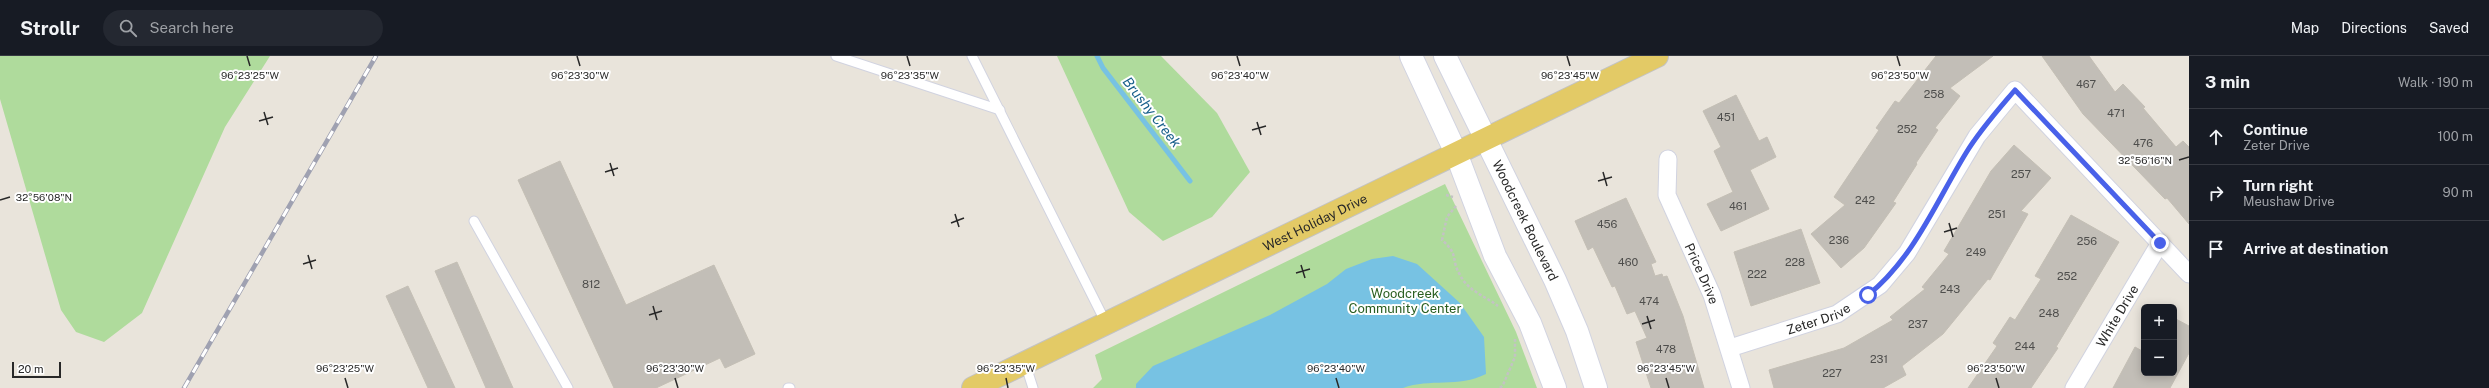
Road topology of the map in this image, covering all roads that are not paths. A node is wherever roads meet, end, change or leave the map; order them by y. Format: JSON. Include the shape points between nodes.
{"nodes":[{"id":1,"x":836,"y":56,"type":"edge"},
{"id":2,"x":972,"y":56,"type":"edge"},
{"id":3,"x":1411,"y":56,"type":"edge"},
{"id":4,"x":1445,"y":56,"type":"edge"},
{"id":5,"x":1656,"y":56,"type":"edge"},
{"id":6,"x":1000,"y":110,"type":"junction"},
{"id":7,"x":1487,"y":138,"type":"junction"},
{"id":8,"x":1456,"y":153,"type":"junction"},
{"id":9,"x":1668,"y":159,"type":"dead end"},
{"id":10,"x":474,"y":221,"type":"dead end"},
{"id":11,"x":2160,"y":243,"type":"junction"},
{"id":12,"x":2189,"y":274,"type":"edge"},
{"id":13,"x":1106,"y":324,"type":"junction"},
{"id":14,"x":1730,"y":348,"type":"junction"},
{"id":15,"x":1025,"y":363,"type":"junction"},
{"id":16,"x":568,"y":388,"type":"edge"},
{"id":17,"x":973,"y":388,"type":"edge"},
{"id":18,"x":1033,"y":388,"type":"edge"},
{"id":19,"x":1555,"y":388,"type":"edge"},
{"id":20,"x":1596,"y":388,"type":"edge"},
{"id":21,"x":1741,"y":388,"type":"edge"},
{"id":22,"x":2074,"y":388,"type":"edge"}],
"edges":[{"from":1,"to":6,"type":"lane"},
{"from":2,"to":6,"type":"lane"},
{"from":3,"to":8,"type":"street"},
{"from":4,"to":7,"type":"street","name":"Woodcreek Boulevard"},
{"from":5,"to":7,"type":"main road","name":"West Holiday Drive"},
{"from":6,"to":13,"type":"lane"},
{"from":7,"to":8,"type":"main road","name":"West Holiday Drive"},
{"from":7,"to":20,"type":"street","name":"Woodcreek Boulevard","via":[[1534,241],[1555,280],[1577,331]]},
{"from":8,"to":13,"type":"main road","name":"West Holiday Drive"},
{"from":8,"to":19,"type":"street","via":[[1495,256],[1530,323]]},
{"from":9,"to":14,"type":"street","name":"Price Drive","via":[[1667,196],[1703,273]]},
{"from":10,"to":16,"type":"lane"},
{"from":11,"to":12,"type":"street"},
{"from":11,"to":14,"type":"street","name":"Zeter Drive","via":[[2015,90],[1974,141],[1916,239],[1898,266],[1880,285],[1837,314]]},
{"from":11,"to":22,"type":"street","name":"White Drive"},
{"from":13,"to":15,"type":"main road","name":"West Holiday Drive"},
{"from":14,"to":21,"type":"street","name":"Price Drive"},
{"from":15,"to":17,"type":"main road","name":"West Holiday Drive"},
{"from":15,"to":18,"type":"lane"}]}
